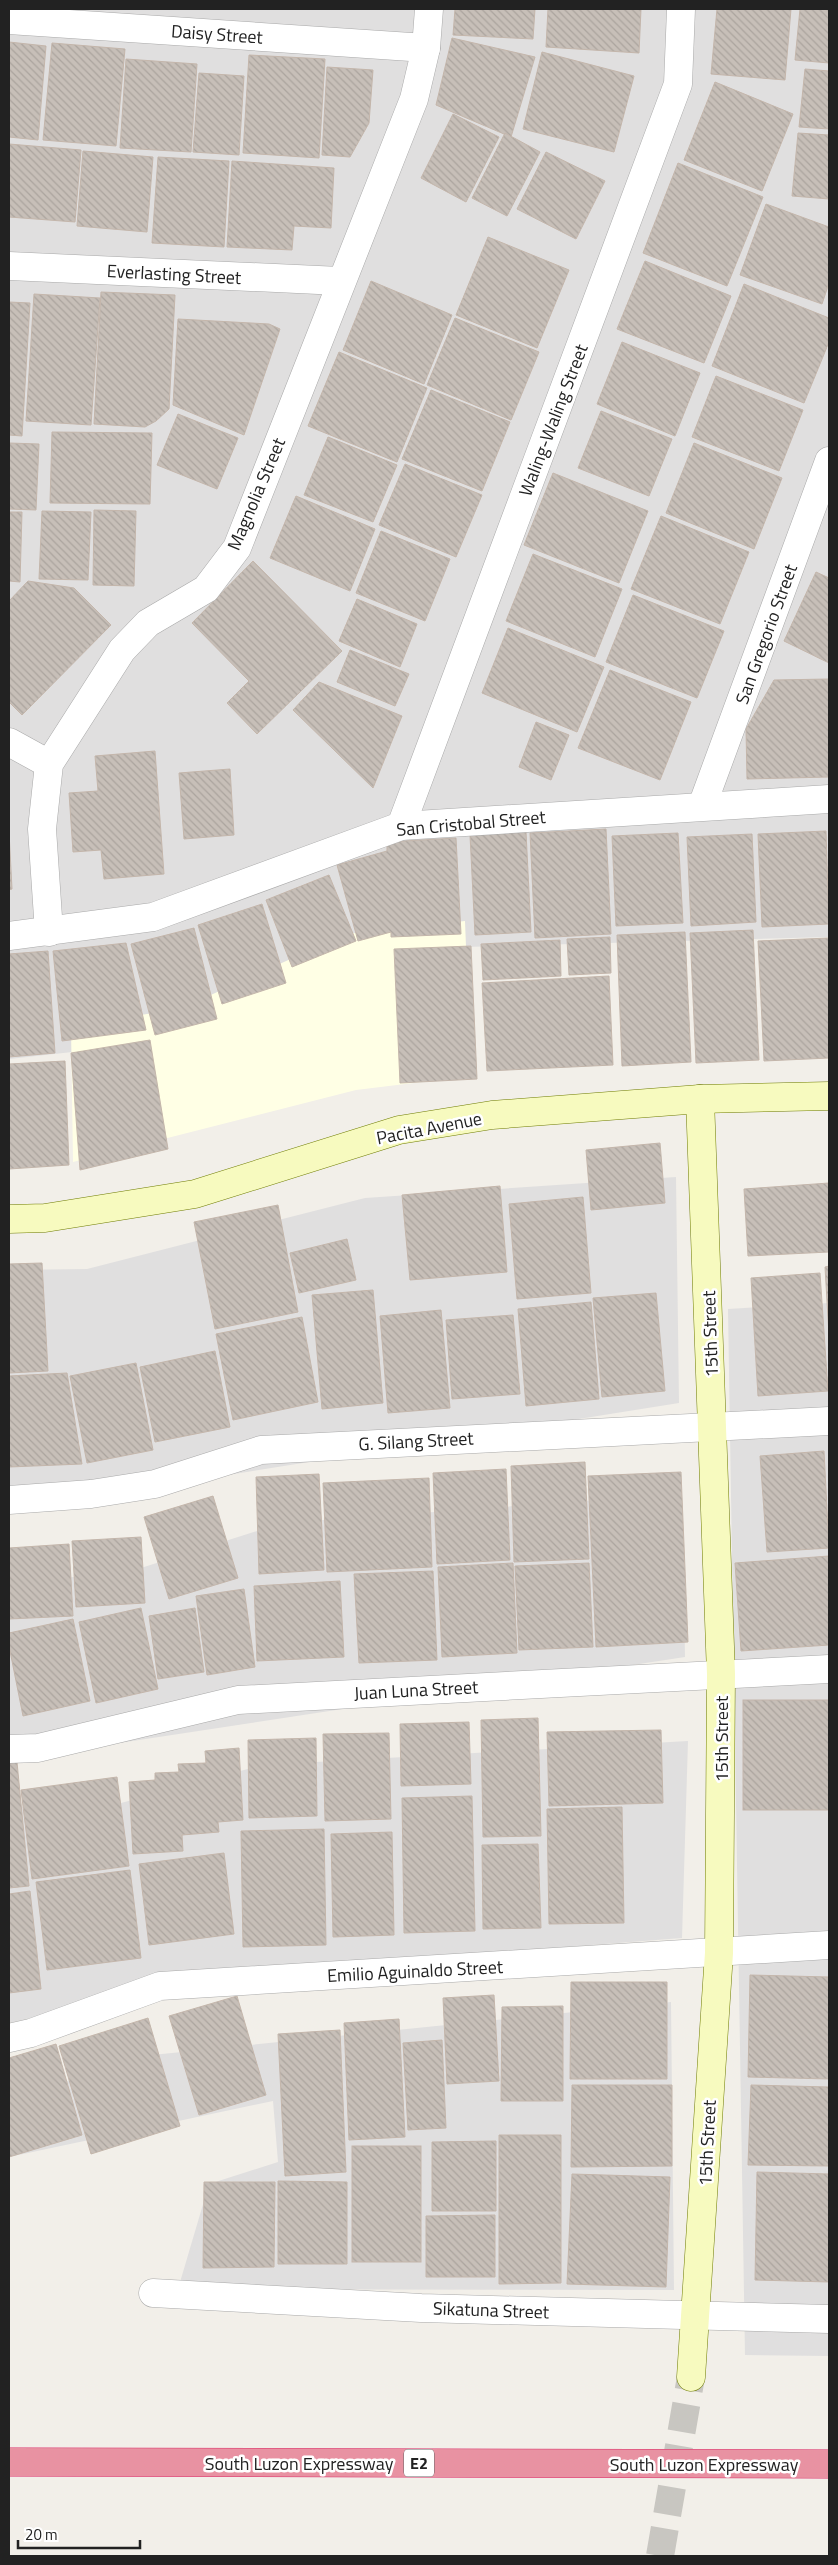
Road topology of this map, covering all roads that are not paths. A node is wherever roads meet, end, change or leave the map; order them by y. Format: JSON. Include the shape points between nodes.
{"nodes":[{"id":1,"x":429,"y":9,"type":"edge"},
{"id":2,"x":681,"y":9,"type":"edge"},
{"id":3,"x":9,"y":20,"type":"edge"},
{"id":4,"x":426,"y":48,"type":"junction"},
{"id":5,"x":9,"y":266,"type":"edge"},
{"id":6,"x":340,"y":281,"type":"junction"},
{"id":7,"x":829,"y":462,"type":"edge"},
{"id":8,"x":9,"y":742,"type":"edge"},
{"id":9,"x":49,"y":764,"type":"junction"},
{"id":10,"x":829,"y":798,"type":"edge"},
{"id":11,"x":702,"y":806,"type":"junction"},
{"id":12,"x":401,"y":826,"type":"junction"},
{"id":13,"x":49,"y":932,"type":"junction"},
{"id":14,"x":9,"y":936,"type":"edge"},
{"id":15,"x":829,"y":1096,"type":"edge"},
{"id":16,"x":700,"y":1099,"type":"junction"},
{"id":17,"x":9,"y":1219,"type":"edge"},
{"id":18,"x":829,"y":1420,"type":"edge"},
{"id":19,"x":714,"y":1426,"type":"junction"},
{"id":20,"x":9,"y":1500,"type":"edge"},
{"id":21,"x":829,"y":1669,"type":"edge"},
{"id":22,"x":721,"y":1674,"type":"junction"},
{"id":23,"x":9,"y":1750,"type":"edge"},
{"id":24,"x":829,"y":1945,"type":"edge"},
{"id":25,"x":719,"y":1953,"type":"junction"},
{"id":26,"x":9,"y":2038,"type":"edge"},
{"id":27,"x":153,"y":2293,"type":"dead end"},
{"id":28,"x":697,"y":2316,"type":"junction"},
{"id":29,"x":829,"y":2319,"type":"edge"},
{"id":30,"x":691,"y":2378,"type":"tunnel mouth"},
{"id":31,"x":9,"y":2462,"type":"edge"},
{"id":32,"x":829,"y":2464,"type":"edge"}],
"edges":[{"from":1,"to":4,"type":"street","name":"Magnolia Street"},
{"from":2,"to":12,"type":"street","name":"Waling-Waling Street","via":[[678,84]]},
{"from":3,"to":4,"type":"street","name":"Daisy Street"},
{"from":4,"to":6,"type":"street","name":"Magnolia Street","via":[[414,99]]},
{"from":5,"to":6,"type":"street","name":"Everlasting Street"},
{"from":6,"to":9,"type":"street","name":"Magnolia Street","via":[[236,548],[206,589],[148,623],[122,650]]},
{"from":7,"to":11,"type":"street","name":"San Gregorio Street"},
{"from":8,"to":9,"type":"street"},
{"from":9,"to":13,"type":"street","name":"Magnolia Street","via":[[42,829]]},
{"from":10,"to":11,"type":"street","name":"San Cristobal Street"},
{"from":11,"to":12,"type":"street","name":"San Cristobal Street"},
{"from":12,"to":13,"type":"street","name":"San Cristobal Street","via":[[153,918]]},
{"from":13,"to":14,"type":"street","name":"San Cristobal Street"},
{"from":15,"to":16,"type":"street","name":"Pacita Avenue"},
{"from":16,"to":17,"type":"street","name":"Pacita Avenue","via":[[492,1115],[399,1130],[195,1194],[45,1218]]},
{"from":16,"to":19,"type":"street","name":"15th Street"},
{"from":18,"to":19,"type":"street","name":"G. Silang Street"},
{"from":19,"to":20,"type":"street","name":"G. Silang Street","via":[[261,1450],[156,1484],[91,1494]]},
{"from":19,"to":22,"type":"street","name":"15th Street"},
{"from":21,"to":22,"type":"street","name":"Juan Luna Street"},
{"from":22,"to":23,"type":"street","name":"Juan Luna Street","via":[[238,1700],[38,1748]]},
{"from":22,"to":25,"type":"street","name":"15th Street"},
{"from":24,"to":25,"type":"street","name":"Emilio Aguinaldo Street"},
{"from":25,"to":26,"type":"street","name":"Emilio Aguinaldo Street","via":[[160,1986]]},
{"from":25,"to":28,"type":"street","name":"15th Street"},
{"from":27,"to":28,"type":"street","name":"Sikatuna Street","via":[[421,2308]]},
{"from":28,"to":29,"type":"street","name":"Sikatuna Street"},
{"from":28,"to":30,"type":"street","name":"15th Street"},
{"from":31,"to":32,"type":"highway","name":"South Luzon Expressway","number":"E2"}]}
